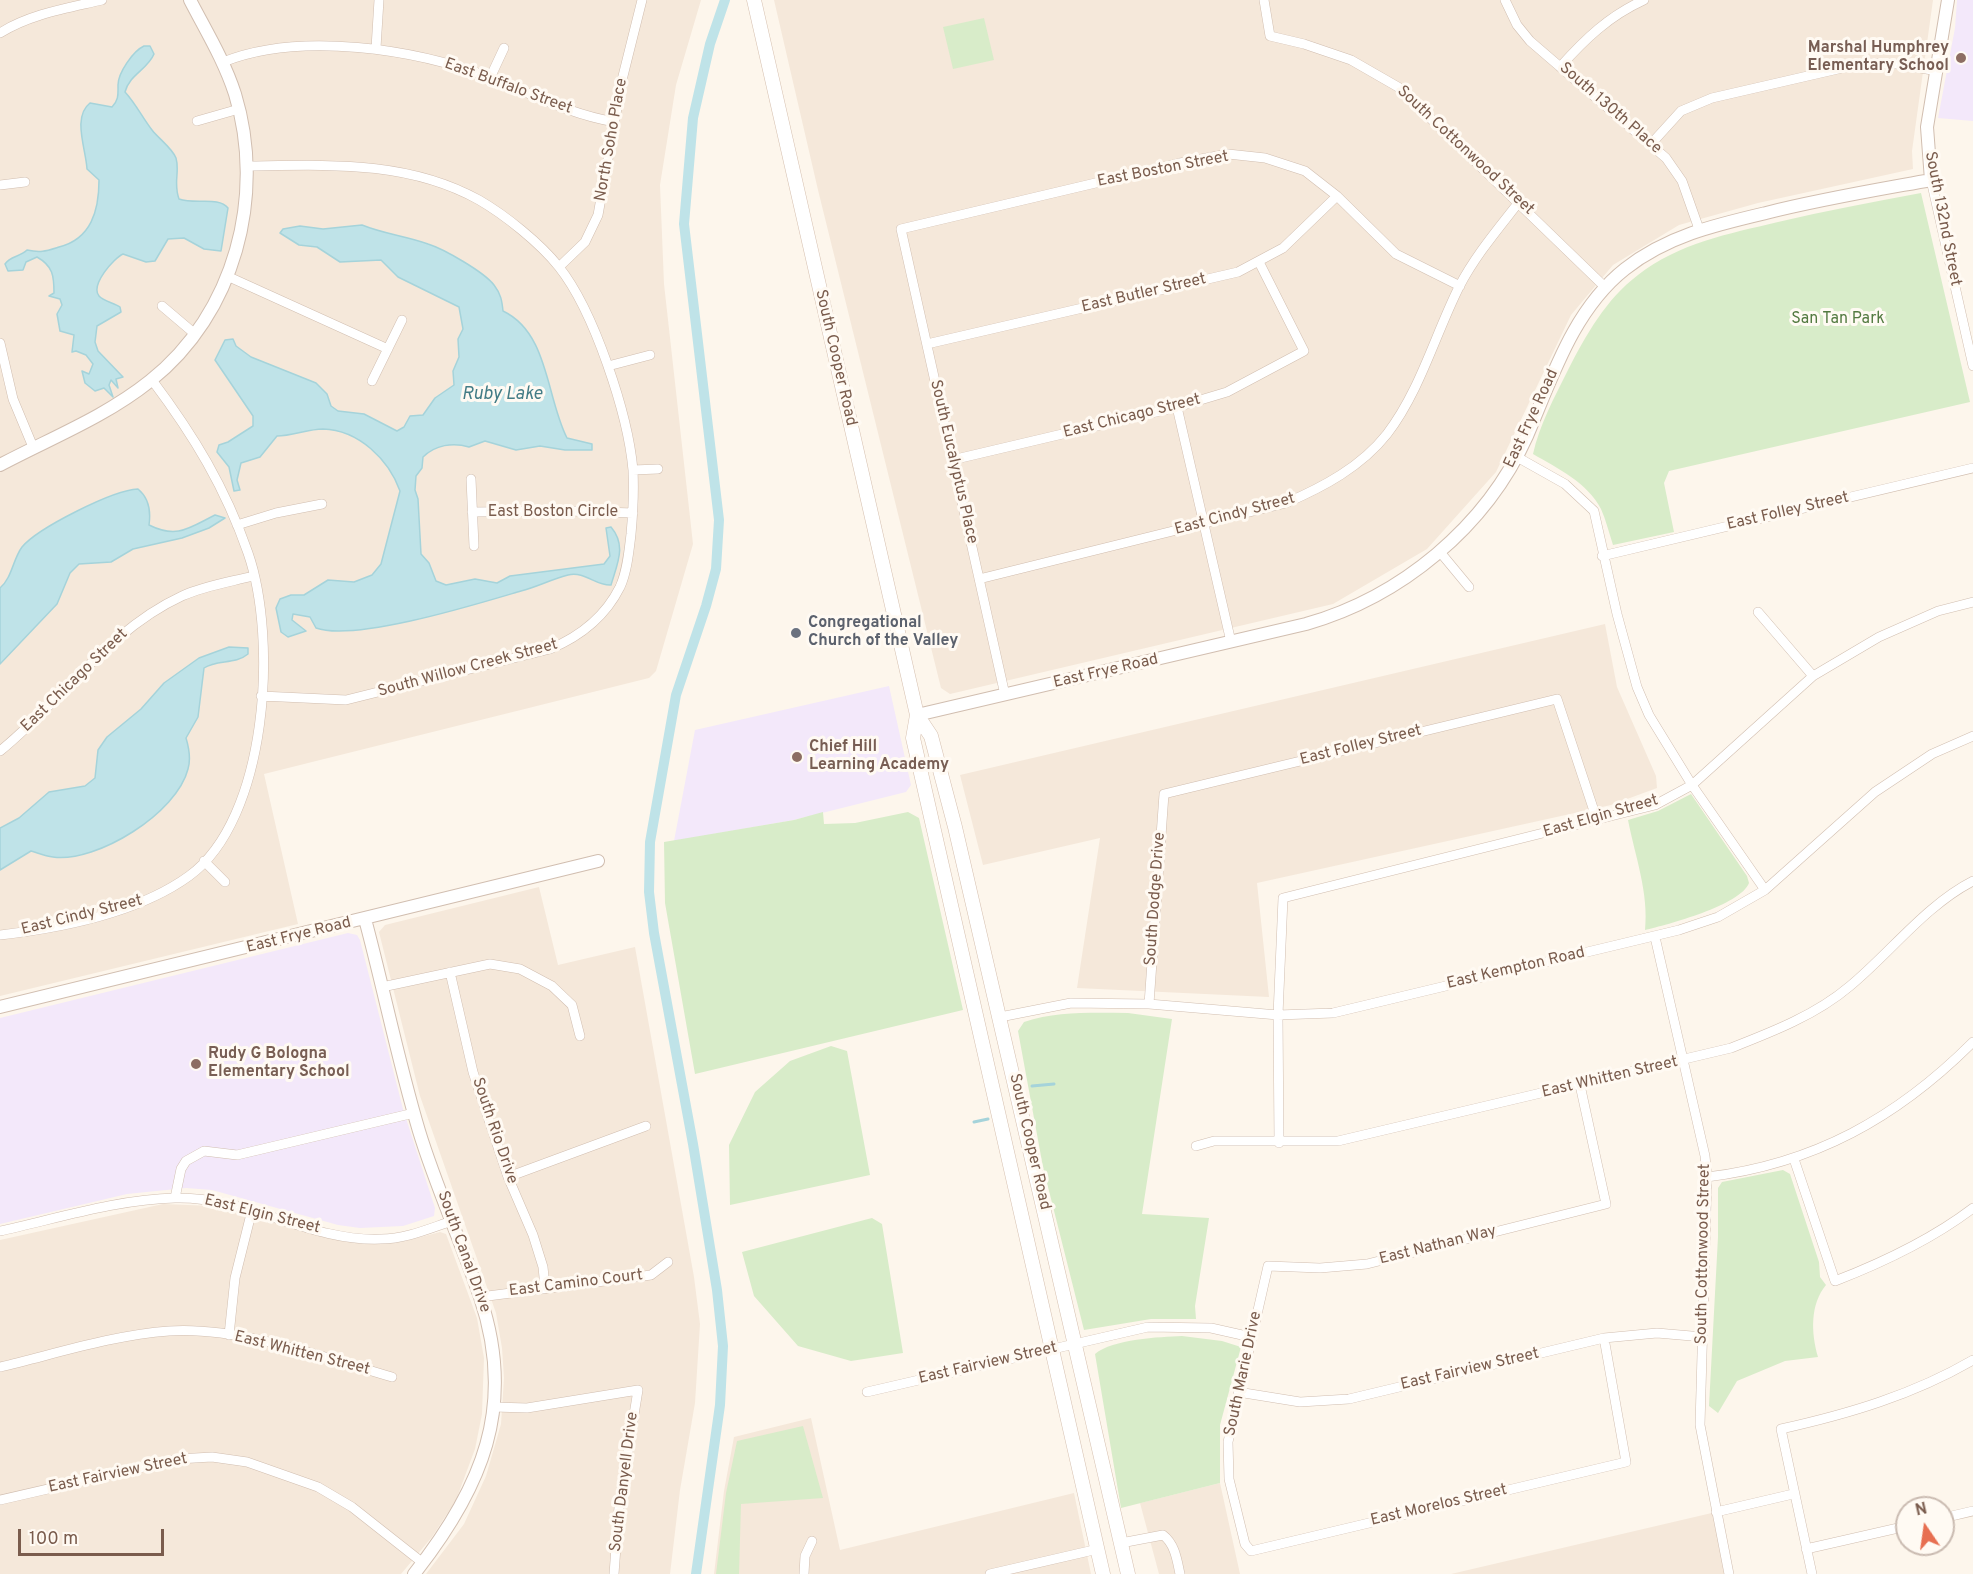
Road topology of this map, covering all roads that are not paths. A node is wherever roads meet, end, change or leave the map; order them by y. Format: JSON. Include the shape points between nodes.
{"nodes":[{"id":1,"x":102,"y":0,"type":"edge"},
{"id":2,"x":190,"y":0,"type":"edge"},
{"id":3,"x":380,"y":0,"type":"edge"},
{"id":4,"x":642,"y":0,"type":"edge"},
{"id":5,"x":754,"y":0,"type":"edge"},
{"id":6,"x":1264,"y":0,"type":"edge"},
{"id":7,"x":1505,"y":0,"type":"edge"},
{"id":8,"x":1644,"y":0,"type":"edge"},
{"id":9,"x":1948,"y":0,"type":"edge"},
{"id":10,"x":0,"y":33,"type":"edge"},
{"id":11,"x":376,"y":48,"type":"junction"},
{"id":12,"x":504,"y":48,"type":"dead end"},
{"id":13,"x":223,"y":62,"type":"junction"},
{"id":14,"x":1560,"y":67,"type":"junction"},
{"id":15,"x":1938,"y":71,"type":"junction"},
{"id":16,"x":490,"y":78,"type":"junction"},
{"id":17,"x":239,"y":109,"type":"junction"},
{"id":18,"x":197,"y":121,"type":"dead end"},
{"id":19,"x":615,"y":122,"type":"junction"},
{"id":20,"x":1651,"y":144,"type":"junction"},
{"id":21,"x":248,"y":166,"type":"junction"},
{"id":22,"x":1931,"y":180,"type":"junction"},
{"id":23,"x":26,"y":182,"type":"dead end"},
{"id":24,"x":0,"y":185,"type":"edge"},
{"id":25,"x":1337,"y":196,"type":"junction"},
{"id":26,"x":1519,"y":202,"type":"junction"},
{"id":27,"x":901,"y":229,"type":"joint"},
{"id":28,"x":1698,"y":229,"type":"junction"},
{"id":29,"x":1259,"y":262,"type":"junction"},
{"id":30,"x":559,"y":267,"type":"junction"},
{"id":31,"x":227,"y":276,"type":"junction"},
{"id":32,"x":1460,"y":286,"type":"junction"},
{"id":33,"x":1606,"y":288,"type":"junction"},
{"id":34,"x":162,"y":306,"type":"dead end"},
{"id":35,"x":402,"y":320,"type":"dead end"},
{"id":36,"x":195,"y":334,"type":"junction"},
{"id":37,"x":0,"y":343,"type":"edge"},
{"id":38,"x":927,"y":344,"type":"junction"},
{"id":39,"x":388,"y":349,"type":"junction"},
{"id":40,"x":650,"y":355,"type":"dead end"},
{"id":41,"x":608,"y":366,"type":"junction"},
{"id":42,"x":1973,"y":366,"type":"edge"},
{"id":43,"x":152,"y":380,"type":"junction"},
{"id":44,"x":372,"y":381,"type":"dead end"},
{"id":45,"x":1177,"y":407,"type":"junction"},
{"id":46,"x":33,"y":447,"type":"junction"},
{"id":47,"x":1517,"y":457,"type":"junction"},
{"id":48,"x":952,"y":460,"type":"junction"},
{"id":49,"x":0,"y":465,"type":"edge"},
{"id":50,"x":1973,"y":468,"type":"edge"},
{"id":51,"x":658,"y":469,"type":"dead end"},
{"id":52,"x":633,"y":470,"type":"junction"},
{"id":53,"x":471,"y":479,"type":"dead end"},
{"id":54,"x":322,"y":504,"type":"dead end"},
{"id":55,"x":472,"y":512,"type":"junction"},
{"id":56,"x":633,"y":513,"type":"junction"},
{"id":57,"x":1205,"y":524,"type":"junction"},
{"id":58,"x":237,"y":525,"type":"junction"},
{"id":59,"x":474,"y":546,"type":"dead end"},
{"id":60,"x":1440,"y":552,"type":"junction"},
{"id":61,"x":1602,"y":556,"type":"junction"},
{"id":62,"x":253,"y":576,"type":"junction"},
{"id":63,"x":979,"y":579,"type":"junction"},
{"id":64,"x":1469,"y":587,"type":"dead end"},
{"id":65,"x":1973,"y":602,"type":"edge"},
{"id":66,"x":1758,"y":612,"type":"dead end"},
{"id":67,"x":1232,"y":642,"type":"junction"},
{"id":68,"x":1813,"y":676,"type":"junction"},
{"id":69,"x":1005,"y":695,"type":"junction"},
{"id":70,"x":261,"y":696,"type":"junction"},
{"id":71,"x":917,"y":716,"type":"junction"},
{"id":72,"x":1973,"y":736,"type":"edge"},
{"id":73,"x":0,"y":751,"type":"edge"},
{"id":74,"x":1692,"y":784,"type":"junction"},
{"id":75,"x":945,"y":792,"type":"junction"},
{"id":76,"x":1164,"y":794,"type":"joint"},
{"id":77,"x":926,"y":796,"type":"junction"},
{"id":78,"x":1597,"y":820,"type":"junction"},
{"id":79,"x":204,"y":861,"type":"junction"},
{"id":80,"x":598,"y":861,"type":"dead end"},
{"id":81,"x":1973,"y":881,"type":"edge"},
{"id":82,"x":225,"y":882,"type":"dead end"},
{"id":83,"x":1765,"y":890,"type":"junction"},
{"id":84,"x":365,"y":919,"type":"junction"},
{"id":85,"x":0,"y":935,"type":"edge"},
{"id":86,"x":1655,"y":937,"type":"junction"},
{"id":87,"x":450,"y":972,"type":"junction"},
{"id":88,"x":382,"y":987,"type":"junction"},
{"id":89,"x":1149,"y":1004,"type":"junction"},
{"id":90,"x":0,"y":1007,"type":"edge"},
{"id":91,"x":1278,"y":1015,"type":"junction"},
{"id":92,"x":1000,"y":1017,"type":"junction"},
{"id":93,"x":978,"y":1022,"type":"junction"},
{"id":94,"x":580,"y":1036,"type":"dead end"},
{"id":95,"x":1973,"y":1042,"type":"edge"},
{"id":96,"x":1684,"y":1060,"type":"junction"},
{"id":97,"x":1580,"y":1085,"type":"junction"},
{"id":98,"x":414,"y":1113,"type":"junction"},
{"id":99,"x":646,"y":1126,"type":"dead end"},
{"id":100,"x":1279,"y":1143,"type":"junction"},
{"id":101,"x":1196,"y":1146,"type":"dead end"},
{"id":102,"x":1794,"y":1159,"type":"junction"},
{"id":103,"x":508,"y":1177,"type":"junction"},
{"id":104,"x":1707,"y":1177,"type":"junction"},
{"id":105,"x":175,"y":1198,"type":"junction"},
{"id":106,"x":1973,"y":1208,"type":"edge"},
{"id":107,"x":252,"y":1210,"type":"junction"},
{"id":108,"x":452,"y":1221,"type":"junction"},
{"id":109,"x":0,"y":1232,"type":"edge"},
{"id":110,"x":668,"y":1262,"type":"dead end"},
{"id":111,"x":1268,"y":1266,"type":"joint"},
{"id":112,"x":545,"y":1287,"type":"junction"},
{"id":113,"x":480,"y":1297,"type":"junction"},
{"id":114,"x":229,"y":1335,"type":"junction"},
{"id":115,"x":1703,"y":1336,"type":"junction"},
{"id":116,"x":1251,"y":1337,"type":"junction"},
{"id":117,"x":1604,"y":1338,"type":"junction"},
{"id":118,"x":1074,"y":1344,"type":"junction"},
{"id":119,"x":1052,"y":1349,"type":"junction"},
{"id":120,"x":1973,"y":1360,"type":"edge"},
{"id":121,"x":0,"y":1367,"type":"edge"},
{"id":122,"x":392,"y":1377,"type":"dead end"},
{"id":123,"x":867,"y":1392,"type":"dead end"},
{"id":124,"x":1238,"y":1392,"type":"junction"},
{"id":125,"x":494,"y":1407,"type":"junction"},
{"id":126,"x":1793,"y":1494,"type":"junction"},
{"id":127,"x":0,"y":1500,"type":"edge"},
{"id":128,"x":1973,"y":1511,"type":"edge"},
{"id":129,"x":1716,"y":1512,"type":"junction"},
{"id":130,"x":1955,"y":1515,"type":"edge"},
{"id":131,"x":1895,"y":1529,"type":"edge"},
{"id":132,"x":812,"y":1541,"type":"dead end"},
{"id":133,"x":1121,"y":1543,"type":"junction"},
{"id":134,"x":1098,"y":1549,"type":"junction"},
{"id":135,"x":1806,"y":1549,"type":"junction"},
{"id":136,"x":1251,"y":1551,"type":"joint"},
{"id":137,"x":423,"y":1563,"type":"junction"},
{"id":138,"x":1014,"y":1571,"type":"edge"},
{"id":139,"x":414,"y":1574,"type":"edge"},
{"id":140,"x":614,"y":1574,"type":"edge"},
{"id":141,"x":804,"y":1574,"type":"edge"},
{"id":142,"x":990,"y":1574,"type":"edge"},
{"id":143,"x":1103,"y":1574,"type":"edge"},
{"id":144,"x":1128,"y":1574,"type":"edge"},
{"id":145,"x":1180,"y":1574,"type":"edge"},
{"id":146,"x":1729,"y":1574,"type":"edge"},
{"id":147,"x":1812,"y":1574,"type":"edge"}],
"edges":[{"from":1,"to":10,"type":"street","via":[[41,15]]},
{"from":2,"to":13,"type":"street"},
{"from":3,"to":11,"type":"street"},
{"from":4,"to":19,"type":"street","name":"North Soho Place"},
{"from":5,"to":71,"type":"main road","name":"South Cooper Road"},
{"from":6,"to":26,"type":"street","name":"South Cottonwood Street","via":[[1270,36],[1351,60],[1398,87]]},
{"from":7,"to":14,"type":"street","name":"South 130th Place","via":[[1530,41]]},
{"from":8,"to":14,"type":"street","via":[[1608,19]]},
{"from":9,"to":15,"type":"street","name":"South 132nd Street"},
{"from":11,"to":13,"type":"street","name":"East Buffalo Street","via":[[266,50]]},
{"from":11,"to":16,"type":"street","name":"East Buffalo Street","via":[[458,66]]},
{"from":12,"to":16,"type":"street"},
{"from":13,"to":17,"type":"street"},
{"from":14,"to":20,"type":"street","name":"South 130th Place"},
{"from":15,"to":20,"type":"street","via":[[1864,63],[1712,98],[1682,111]]},
{"from":15,"to":22,"type":"street","name":"South 132nd Street","via":[[1927,127]]},
{"from":16,"to":19,"type":"street","name":"East Buffalo Street","via":[[588,117]]},
{"from":17,"to":18,"type":"street"},
{"from":17,"to":21,"type":"street"},
{"from":19,"to":30,"type":"street","name":"North Soho Place","via":[[598,215],[585,242]]},
{"from":20,"to":28,"type":"street","name":"South 130th Place","via":[[1679,175]]},
{"from":21,"to":30,"type":"street","name":"South Willow Creek Street","via":[[367,167],[436,181],[479,201],[516,227]]},
{"from":21,"to":31,"type":"street","via":[[246,213]]},
{"from":22,"to":28,"type":"street","name":"East Frye Road","via":[[1810,202]]},
{"from":22,"to":42,"type":"street","name":"South 132nd Street"},
{"from":23,"to":24,"type":"street"},
{"from":25,"to":27,"type":"street","name":"East Boston Street","via":[[1305,171],[1264,158],[1228,154]]},
{"from":25,"to":29,"type":"street","name":"East Butler Street","via":[[1296,237]]},
{"from":25,"to":32,"type":"street","name":"East Boston Street","via":[[1396,254]]},
{"from":26,"to":32,"type":"street","name":"East Cindy Street","via":[[1486,243]]},
{"from":26,"to":33,"type":"street","name":"South Cottonwood Street"},
{"from":27,"to":38,"type":"street","name":"South Eucalyptus Place"},
{"from":28,"to":33,"type":"street","name":"East Frye Road","via":[[1645,256]]},
{"from":29,"to":38,"type":"street","name":"East Butler Street","via":[[1238,272]]},
{"from":29,"to":45,"type":"street","name":"East Chicago Street","via":[[1304,351],[1227,392]]},
{"from":30,"to":41,"type":"street","name":"South Willow Creek Street","via":[[590,320]]},
{"from":31,"to":36,"type":"street"},
{"from":31,"to":39,"type":"street"},
{"from":32,"to":57,"type":"street","name":"East Cindy Street","via":[[1403,409],[1386,436],[1325,486],[1286,503]]},
{"from":33,"to":47,"type":"street","name":"East Frye Road","via":[[1572,334]]},
{"from":34,"to":36,"type":"street"},
{"from":35,"to":39,"type":"street"},
{"from":36,"to":43,"type":"street"},
{"from":37,"to":46,"type":"street","via":[[13,399]]},
{"from":38,"to":48,"type":"street","name":"South Eucalyptus Place"},
{"from":39,"to":44,"type":"street"},
{"from":40,"to":41,"type":"street"},
{"from":41,"to":52,"type":"street","name":"South Willow Creek Street"},
{"from":43,"to":46,"type":"street","via":[[112,408]]},
{"from":43,"to":58,"type":"street","name":"East Cindy Street","via":[[204,453]]},
{"from":45,"to":48,"type":"street","name":"East Chicago Street"},
{"from":45,"to":57,"type":"street"},
{"from":46,"to":49,"type":"street"},
{"from":47,"to":60,"type":"street","name":"East Frye Road","via":[[1479,511]]},
{"from":47,"to":61,"type":"street","via":[[1565,484],[1594,511]]},
{"from":48,"to":63,"type":"street","name":"South Eucalyptus Place"},
{"from":50,"to":61,"type":"street","name":"East Folley Street"},
{"from":51,"to":52,"type":"street"},
{"from":52,"to":56,"type":"street","name":"South Willow Creek Street"},
{"from":53,"to":55,"type":"street","name":"East Boston Circle"},
{"from":54,"to":58,"type":"street"},
{"from":55,"to":56,"type":"street","name":"East Boston Circle"},
{"from":55,"to":59,"type":"street","name":"East Boston Circle"},
{"from":56,"to":70,"type":"street","name":"South Willow Creek Street","via":[[621,585],[589,628],[570,640],[550,649],[346,700]]},
{"from":57,"to":63,"type":"street","name":"East Cindy Street"},
{"from":57,"to":67,"type":"street"},
{"from":58,"to":62,"type":"street","name":"East Cindy Street"},
{"from":60,"to":64,"type":"street"},
{"from":60,"to":67,"type":"street","name":"East Frye Road","via":[[1357,606],[1314,622]]},
{"from":61,"to":74,"type":"street","via":[[1637,687],[1649,715]]},
{"from":62,"to":70,"type":"street","name":"East Cindy Street","via":[[262,621]]},
{"from":62,"to":73,"type":"street","name":"East Chicago Street","via":[[183,595],[153,611],[123,633]]},
{"from":63,"to":69,"type":"street","name":"South Eucalyptus Place"},
{"from":65,"to":68,"type":"street","name":"East Elgin Street","via":[[1938,611],[1879,637]]},
{"from":66,"to":68,"type":"street"},
{"from":67,"to":69,"type":"street","name":"East Frye Road"},
{"from":68,"to":74,"type":"street","name":"East Elgin Street"},
{"from":69,"to":71,"type":"street","name":"East Frye Road"},
{"from":70,"to":79,"type":"street","name":"East Cindy Street","via":[[256,746],[246,789],[235,818]]},
{"from":71,"to":75,"type":"main road","name":"South Cooper Road","via":[[931,736]]},
{"from":71,"to":77,"type":"main road","name":"South Cooper Road","via":[[912,738]]},
{"from":72,"to":83,"type":"street","name":"East Kempton Road","via":[[1932,754],[1875,792]]},
{"from":74,"to":78,"type":"street","name":"East Elgin Street","via":[[1655,805]]},
{"from":74,"to":83,"type":"street"},
{"from":75,"to":77,"type":"main road"},
{"from":75,"to":92,"type":"main road","name":"South Cooper Road"},
{"from":76,"to":78,"type":"street","name":"East Folley Street","via":[[1557,699]]},
{"from":76,"to":89,"type":"street","name":"South Dodge Drive"},
{"from":77,"to":93,"type":"main road","name":"South Cooper Road"},
{"from":78,"to":91,"type":"street","name":"East Elgin Street","via":[[1283,898]]},
{"from":79,"to":82,"type":"street"},
{"from":79,"to":85,"type":"street","name":"East Cindy Street","via":[[158,896],[131,907],[29,932]]},
{"from":80,"to":84,"type":"street","name":"East Frye Road"},
{"from":81,"to":96,"type":"street","name":"East Whitten Street","via":[[1935,908],[1848,988],[1818,1009],[1776,1031]]},
{"from":83,"to":86,"type":"street","name":"East Kempton Road","via":[[1718,917]]},
{"from":84,"to":88,"type":"street","name":"South Canal Drive"},
{"from":84,"to":90,"type":"street","name":"East Frye Road"},
{"from":86,"to":91,"type":"street","name":"East Kempton Road","via":[[1333,1013]]},
{"from":86,"to":96,"type":"street","name":"South Cottonwood Street"},
{"from":87,"to":88,"type":"street"},
{"from":87,"to":94,"type":"street","via":[[490,964],[520,969],[552,986],[572,1005]]},
{"from":87,"to":103,"type":"street","name":"South Rio Drive","via":[[473,1072]]},
{"from":88,"to":98,"type":"street","name":"South Canal Drive"},
{"from":89,"to":91,"type":"street","name":"East Kempton Road"},
{"from":89,"to":92,"type":"street","name":"East Kempton Road","via":[[1071,1003]]},
{"from":91,"to":100,"type":"street"},
{"from":92,"to":93,"type":"main road"},
{"from":92,"to":118,"type":"main road","name":"South Cooper Road"},
{"from":93,"to":119,"type":"main road","name":"South Cooper Road"},
{"from":95,"to":102,"type":"street","via":[[1913,1097],[1856,1133]]},
{"from":96,"to":97,"type":"street","name":"East Whitten Street"},
{"from":96,"to":104,"type":"street","name":"South Cottonwood Street"},
{"from":97,"to":100,"type":"street","name":"East Whitten Street","via":[[1338,1141]]},
{"from":97,"to":111,"type":"street","name":"East Nathan Way","via":[[1606,1204],[1367,1264],[1320,1268]]},
{"from":98,"to":105,"type":"street","via":[[237,1155],[204,1151],[186,1161],[181,1169]]},
{"from":98,"to":108,"type":"street","name":"South Canal Drive"},
{"from":99,"to":103,"type":"street"},
{"from":100,"to":101,"type":"street","name":"East Whitten Street","via":[[1215,1141]]},
{"from":102,"to":104,"type":"street","via":[[1751,1172]]},
{"from":102,"to":106,"type":"street","via":[[1835,1281],[1883,1263],[1950,1226]]},
{"from":103,"to":112,"type":"street","name":"South Rio Drive","via":[[533,1235]]},
{"from":104,"to":115,"type":"street","name":"South Cottonwood Street"},
{"from":105,"to":107,"type":"street","name":"East Elgin Street","via":[[213,1200]]},
{"from":105,"to":109,"type":"street","name":"East Elgin Street","via":[[133,1203]]},
{"from":107,"to":108,"type":"street","name":"East Elgin Street","via":[[319,1230],[381,1239],[412,1236]]},
{"from":107,"to":114,"type":"street","via":[[235,1278]]},
{"from":108,"to":113,"type":"street","name":"South Canal Drive"},
{"from":110,"to":112,"type":"street","name":"East Camino Court","via":[[651,1275]]},
{"from":111,"to":116,"type":"street","name":"South Marie Drive"},
{"from":112,"to":113,"type":"street","name":"East Camino Court"},
{"from":113,"to":125,"type":"street","name":"South Canal Drive","via":[[491,1340]]},
{"from":114,"to":121,"type":"street","name":"East Whitten Street","via":[[171,1331],[127,1337]]},
{"from":114,"to":122,"type":"street","name":"East Whitten Street","via":[[280,1345]]},
{"from":115,"to":117,"type":"street","name":"East Fairview Street","via":[[1657,1333]]},
{"from":115,"to":129,"type":"street","name":"South Cottonwood Street","via":[[1700,1425]]},
{"from":116,"to":118,"type":"street","name":"East Fairview Street","via":[[1211,1328],[1162,1326]]},
{"from":116,"to":124,"type":"street","name":"South Marie Drive"},
{"from":117,"to":124,"type":"street","name":"East Fairview Street","via":[[1349,1399],[1300,1402]]},
{"from":117,"to":136,"type":"street","name":"East Morelos Street","via":[[1626,1462]]},
{"from":118,"to":119,"type":"street","name":"East Fairview Street"},
{"from":118,"to":133,"type":"main road","name":"South Cooper Road"},
{"from":119,"to":123,"type":"street","name":"East Fairview Street"},
{"from":119,"to":134,"type":"main road","name":"South Cooper Road"},
{"from":120,"to":126,"type":"street","via":[[1906,1393],[1852,1413],[1781,1429]]},
{"from":124,"to":136,"type":"street","name":"South Marie Drive","via":[[1228,1442],[1229,1479],[1245,1544]]},
{"from":125,"to":137,"type":"street","name":"South Canal Drive","via":[[487,1444],[471,1489],[449,1529]]},
{"from":125,"to":140,"type":"street","name":"South Danyell Drive","via":[[527,1408],[638,1389],[619,1507]]},
{"from":126,"to":129,"type":"street"},
{"from":126,"to":135,"type":"street"},
{"from":127,"to":137,"type":"street","name":"East Fairview Street","via":[[178,1459],[235,1460],[279,1471],[318,1487],[352,1507]]},
{"from":128,"to":130,"type":"street"},
{"from":129,"to":146,"type":"street","name":"South Cottonwood Street"},
{"from":131,"to":135,"type":"street"},
{"from":132,"to":141,"type":"street","via":[[805,1556]]},
{"from":133,"to":144,"type":"main road","name":"South Cooper Road"},
{"from":133,"to":145,"type":"street","via":[[1163,1535],[1169,1539]]},
{"from":134,"to":138,"type":"street"},
{"from":134,"to":143,"type":"main road","name":"South Cooper Road"},
{"from":135,"to":147,"type":"street"},
{"from":137,"to":139,"type":"street","name":"South Canal Drive"},
{"from":138,"to":142,"type":"street"}]}
